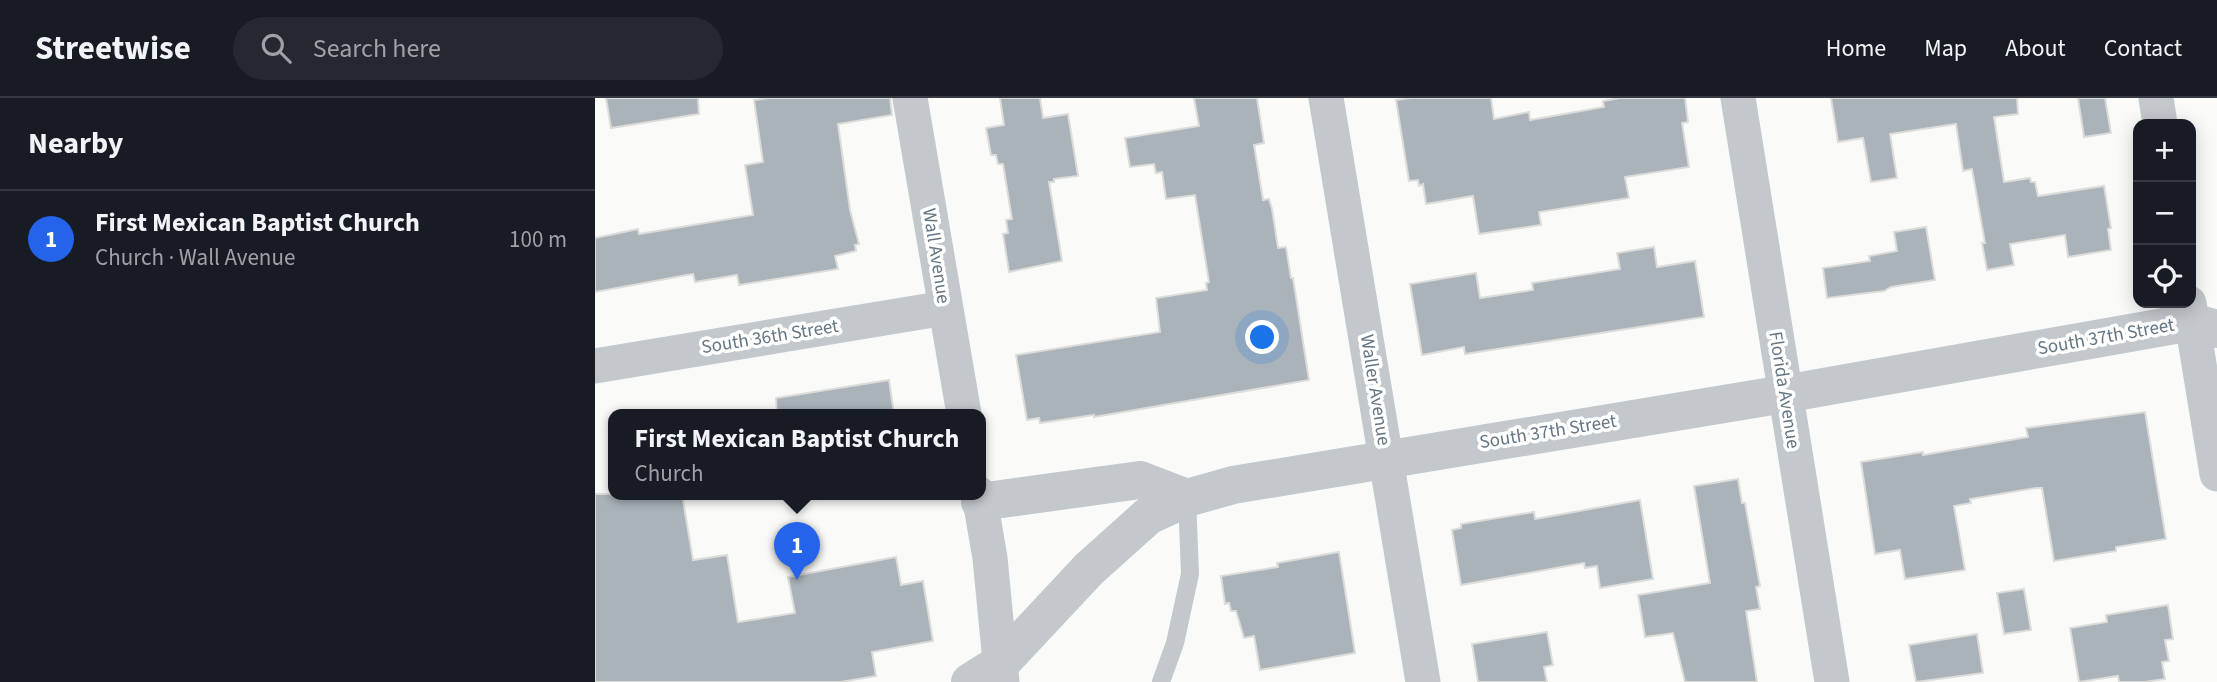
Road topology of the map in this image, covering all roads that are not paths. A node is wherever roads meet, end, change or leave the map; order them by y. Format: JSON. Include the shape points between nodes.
{"nodes":[{"id":1,"x":910,"y":98,"type":"edge"},
{"id":2,"x":1327,"y":98,"type":"edge"},
{"id":3,"x":1738,"y":98,"type":"edge"},
{"id":4,"x":2156,"y":98,"type":"edge"},
{"id":5,"x":2159,"y":119,"type":"edge"},
{"id":6,"x":945,"y":307,"type":"junction"},
{"id":7,"x":2204,"y":314,"type":"edge"},
{"id":8,"x":595,"y":366,"type":"edge"},
{"id":9,"x":1784,"y":394,"type":"junction"},
{"id":10,"x":963,"y":409,"type":"edge"},
{"id":11,"x":1387,"y":459,"type":"junction"},
{"id":12,"x":2217,"y":474,"type":"edge"},
{"id":13,"x":986,"y":497,"type":"edge"},
{"id":14,"x":1187,"y":498,"type":"junction"},
{"id":15,"x":980,"y":500,"type":"edge"},
{"id":16,"x":991,"y":675,"type":"edge"},
{"id":17,"x":1161,"y":682,"type":"edge"},
{"id":18,"x":1423,"y":682,"type":"edge"},
{"id":19,"x":1832,"y":682,"type":"edge"}],
"edges":[{"from":1,"to":6,"type":"street","name":"Wall Avenue"},
{"from":2,"to":11,"type":"street","name":"Waller Avenue"},
{"from":3,"to":9,"type":"street","name":"Florida Avenue"},
{"from":4,"to":5,"type":"street"},
{"from":6,"to":8,"type":"street","name":"South 36th Street"},
{"from":6,"to":10,"type":"street","name":"Wall Avenue"},
{"from":7,"to":9,"type":"street","name":"South 37th Street"},
{"from":7,"to":12,"type":"street"},
{"from":9,"to":11,"type":"street","name":"South 37th Street"},
{"from":9,"to":19,"type":"street","name":"Florida Avenue"},
{"from":11,"to":14,"type":"street","name":"South 37th Street","via":[[1233,485]]},
{"from":11,"to":18,"type":"street","name":"Waller Avenue"},
{"from":13,"to":14,"type":"street","via":[[1140,480]]},
{"from":14,"to":16,"type":"street","name":"South 37th Street","via":[[1148,516],[1089,569]]},
{"from":14,"to":17,"type":"lane","via":[[1190,574]]},
{"from":15,"to":16,"type":"street","via":[[990,558]]}]}
